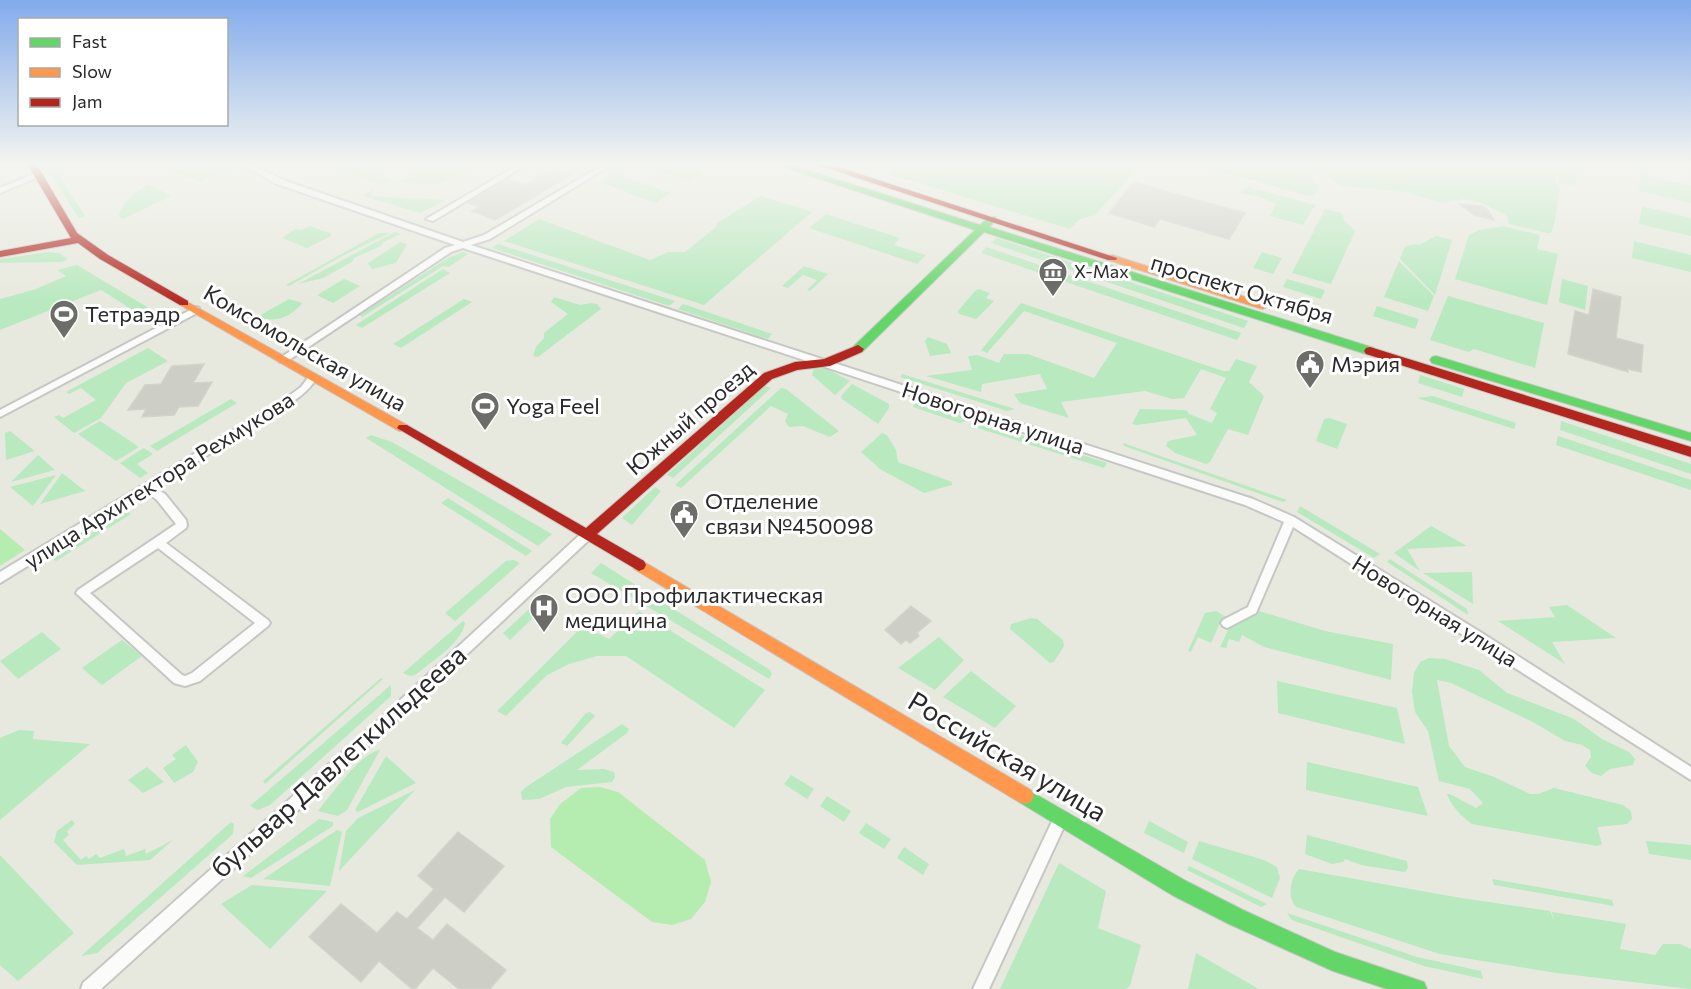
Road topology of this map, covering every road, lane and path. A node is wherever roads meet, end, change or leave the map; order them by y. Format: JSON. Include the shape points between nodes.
{"nodes":[{"id":1,"x":59,"y":211,"type":"edge"},
{"id":2,"x":366,"y":211,"type":"edge"},
{"id":3,"x":444,"y":211,"type":"edge"},
{"id":4,"x":531,"y":211,"type":"edge"},
{"id":5,"x":926,"y":211,"type":"edge"},
{"id":6,"x":968,"y":211,"type":"edge"},
{"id":7,"x":430,"y":219,"type":"dead end"},
{"id":8,"x":992,"y":219,"type":"junction"},
{"id":9,"x":982,"y":229,"type":"junction"},
{"id":10,"x":76,"y":238,"type":"junction"},
{"id":11,"x":465,"y":245,"type":"junction"},
{"id":12,"x":0,"y":247,"type":"edge"},
{"id":13,"x":1065,"y":249,"type":"junction"},
{"id":14,"x":0,"y":254,"type":"edge"},
{"id":15,"x":196,"y":310,"type":"junction"},
{"id":16,"x":283,"y":360,"type":"junction"},
{"id":17,"x":826,"y":363,"type":"junction"},
{"id":18,"x":313,"y":377,"type":"junction"},
{"id":19,"x":0,"y":414,"type":"edge"},
{"id":20,"x":1691,"y":438,"type":"edge"},
{"id":21,"x":1691,"y":452,"type":"edge"},
{"id":22,"x":148,"y":488,"type":"junction"},
{"id":23,"x":1290,"y":520,"type":"junction"},
{"id":24,"x":588,"y":534,"type":"junction"},
{"id":25,"x":159,"y":543,"type":"junction"},
{"id":26,"x":0,"y":578,"type":"edge"},
{"id":27,"x":1227,"y":624,"type":"dead end"},
{"id":28,"x":1691,"y":774,"type":"edge"},
{"id":29,"x":1061,"y":818,"type":"junction"},
{"id":30,"x":89,"y":989,"type":"edge"},
{"id":31,"x":981,"y":989,"type":"edge"},
{"id":32,"x":1417,"y":989,"type":"edge"}],
"edges":[{"from":1,"to":10,"type":"main road","name":"Комсомольская улица"},
{"from":2,"to":11,"type":"street","name":"Новогорная улица"},
{"from":3,"to":7,"type":"street"},
{"from":4,"to":11,"type":"street","via":[[488,237]]},
{"from":5,"to":9,"type":"main road","name":"проспект Октября"},
{"from":6,"to":8,"type":"main road","name":"проспект Октября"},
{"from":8,"to":9,"type":"main road","name":"Южный проезд"},
{"from":8,"to":13,"type":"main road","name":"проспект Октября"},
{"from":9,"to":13,"type":"main road","name":"проспект Октября"},
{"from":9,"to":17,"type":"main road","name":"Южный проезд","via":[[864,345]]},
{"from":10,"to":12,"type":"main road"},
{"from":10,"to":14,"type":"main road"},
{"from":10,"to":15,"type":"main road","name":"Комсомольская улица"},
{"from":11,"to":16,"type":"street","via":[[448,250]]},
{"from":11,"to":17,"type":"street","name":"Новогорная улица"},
{"from":13,"to":20,"type":"main road","name":"проспект Октября"},
{"from":13,"to":21,"type":"main road","name":"проспект Октября"},
{"from":15,"to":16,"type":"main road","name":"Комсомольская улица"},
{"from":15,"to":19,"type":"street"},
{"from":16,"to":18,"type":"main road","name":"Комсомольская улица"},
{"from":17,"to":23,"type":"street","name":"Новогорная улица","via":[[1249,502]]},
{"from":17,"to":24,"type":"main road","name":"Южный проезд","via":[[795,366],[768,376]]},
{"from":18,"to":22,"type":"street","name":"улица Архитектора Рехмукова","via":[[289,400]]},
{"from":18,"to":24,"type":"main road","name":"Комсомольская улица"},
{"from":22,"to":25,"type":"street","via":[[181,520],[182,525]]},
{"from":22,"to":26,"type":"street","name":"улица Архитектора Рехмукова"},
{"from":23,"to":27,"type":"street","via":[[1252,610]]},
{"from":23,"to":28,"type":"street","name":"Новогорная улица"},
{"from":24,"to":29,"type":"main road","name":"Российская улица"},
{"from":24,"to":30,"type":"street","name":"бульвар Давлеткильдеева"},
{"from":25,"to":25,"type":"street","via":[[264,623],[196,677],[185,681],[178,680],[82,593]]},
{"from":29,"to":31,"type":"street"},
{"from":29,"to":32,"type":"main road","name":"Российская улица","via":[[1236,917],[1333,961]]}]}
